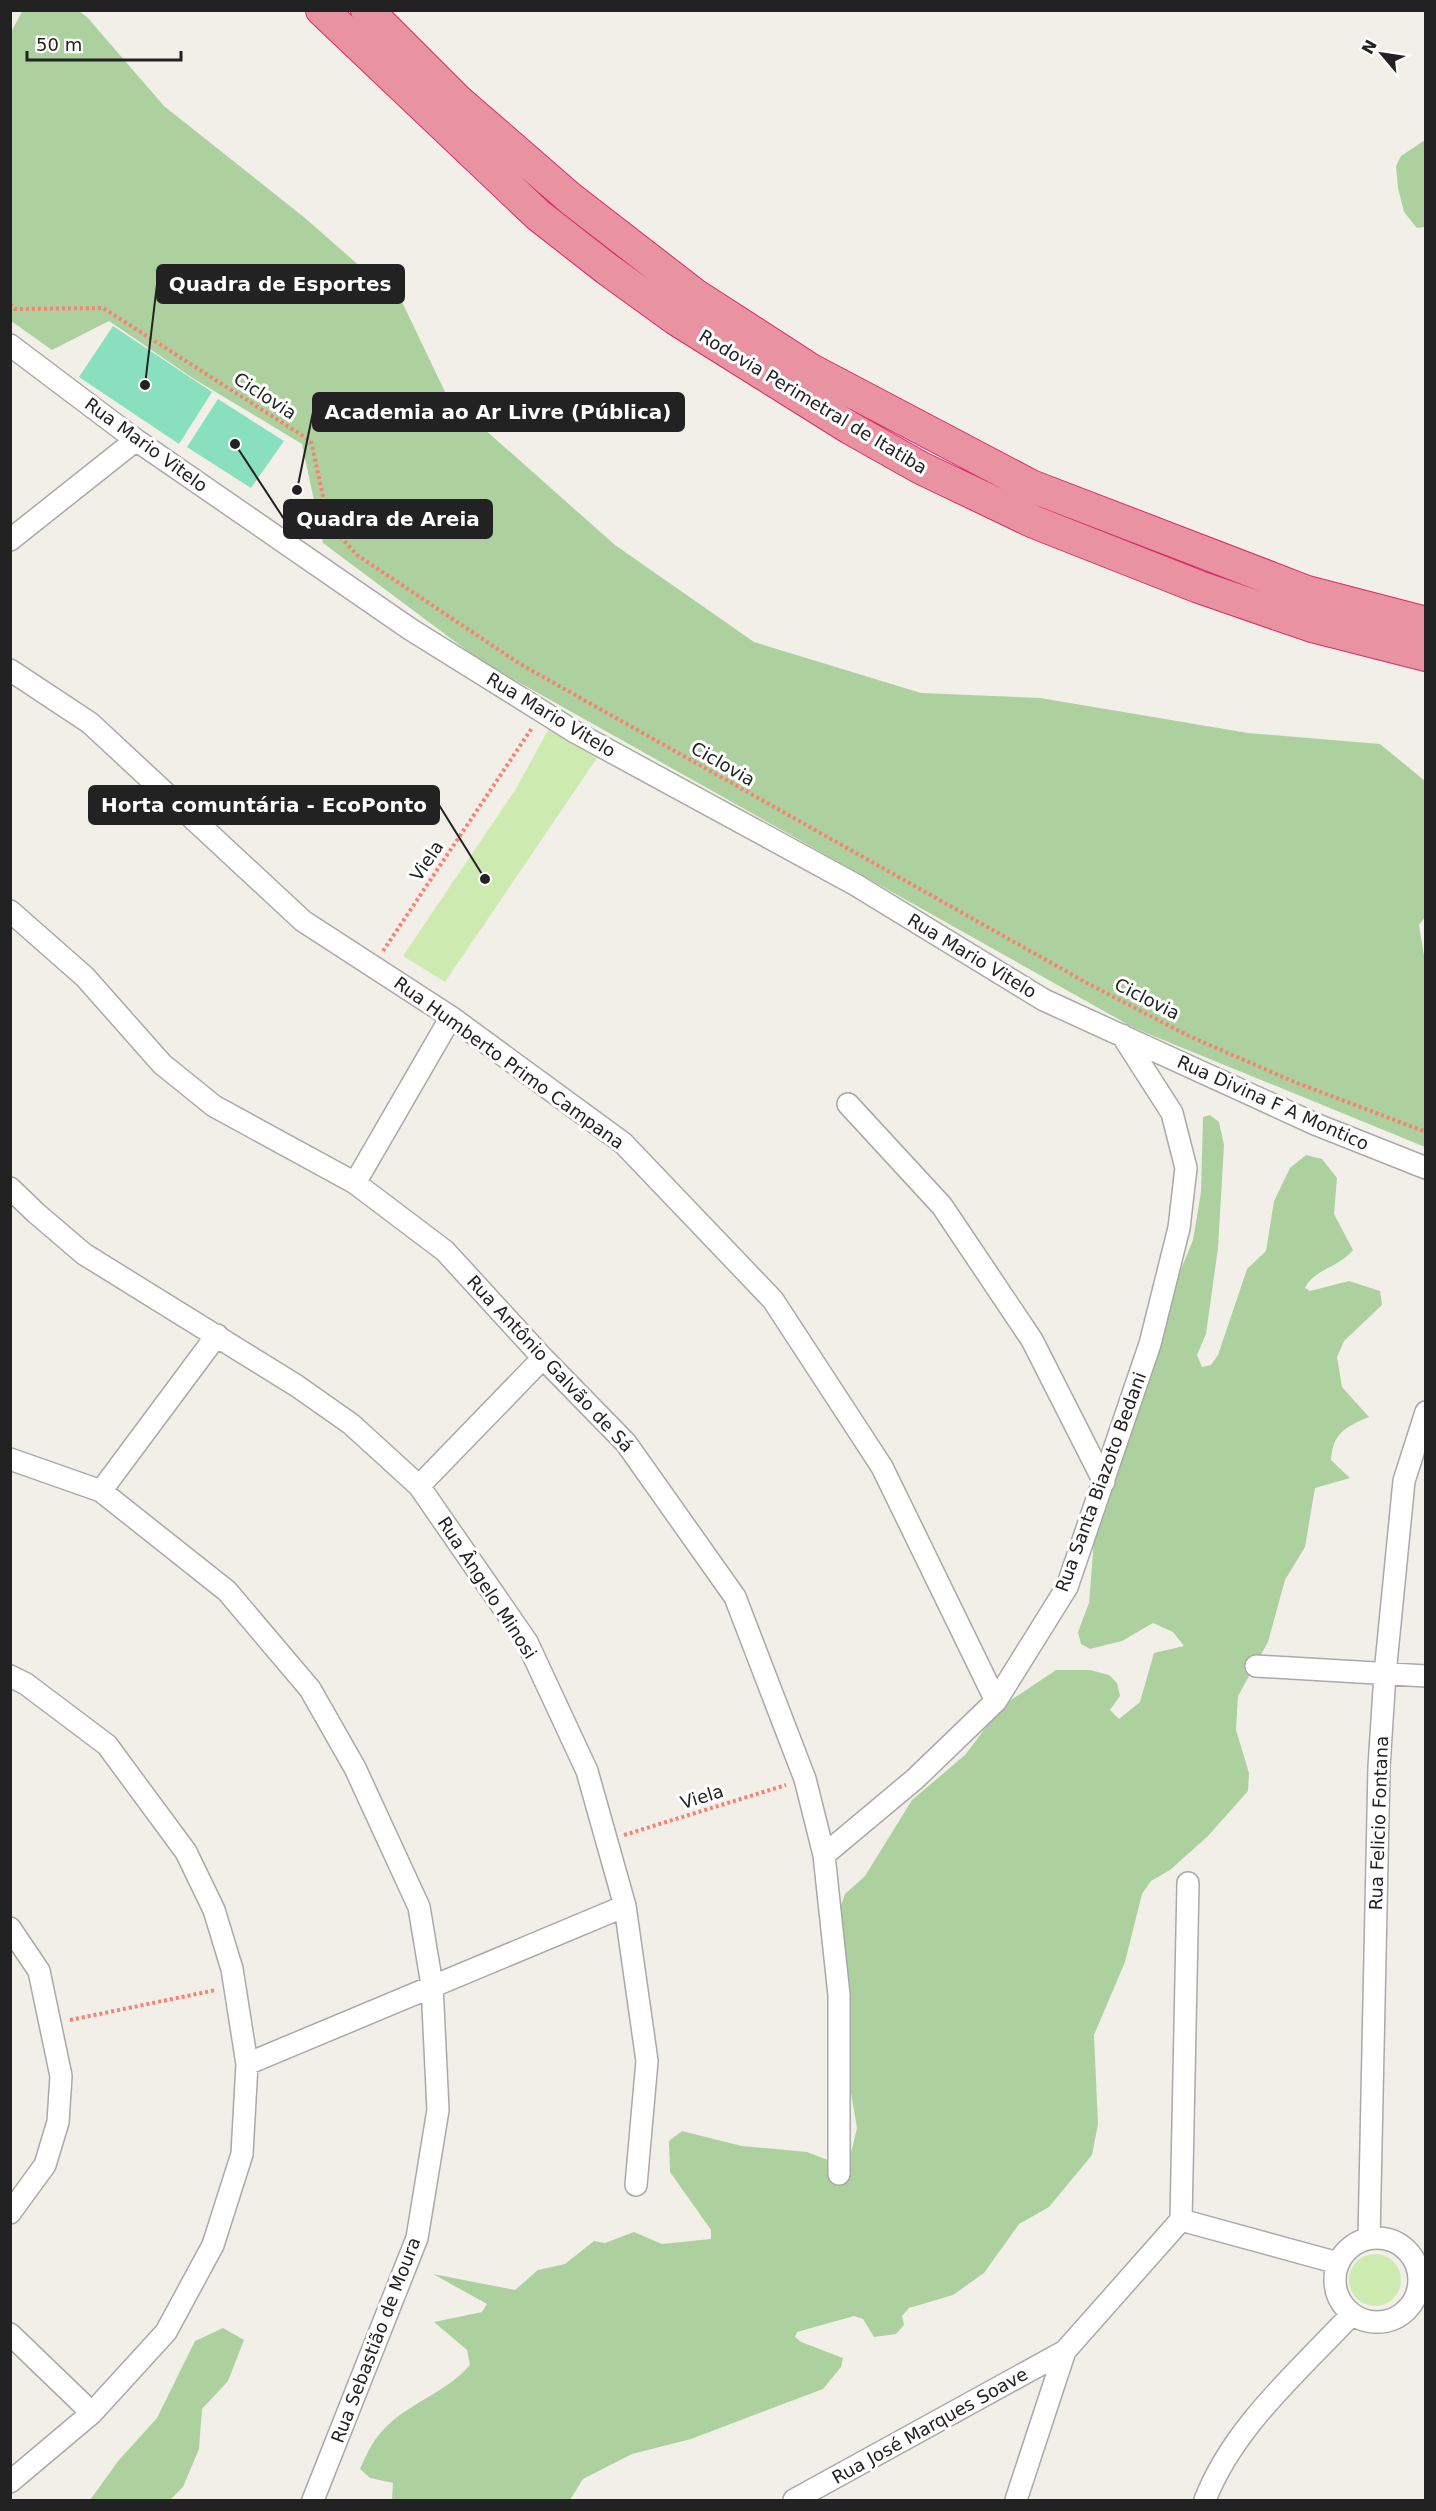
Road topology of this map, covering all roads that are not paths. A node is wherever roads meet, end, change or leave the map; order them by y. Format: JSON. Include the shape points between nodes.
{"nodes":[{"id":1,"x":322,"y":10,"type":"edge"},
{"id":2,"x":367,"y":10,"type":"edge"},
{"id":3,"x":10,"y":345,"type":"edge"},
{"id":4,"x":136,"y":440,"type":"junction"},
{"id":5,"x":10,"y":540,"type":"edge"},
{"id":6,"x":1425,"y":623,"type":"edge"},
{"id":7,"x":1425,"y":655,"type":"edge"},
{"id":8,"x":10,"y":670,"type":"edge"},
{"id":9,"x":10,"y":911,"type":"edge"},
{"id":10,"x":451,"y":1017,"type":"junction"},
{"id":11,"x":1122,"y":1035,"type":"junction"},
{"id":12,"x":848,"y":1104,"type":"dead end"},
{"id":13,"x":1425,"y":1168,"type":"edge"},
{"id":14,"x":356,"y":1183,"type":"junction"},
{"id":15,"x":10,"y":1188,"type":"edge"},
{"id":16,"x":217,"y":1335,"type":"junction"},
{"id":17,"x":543,"y":1359,"type":"junction"},
{"id":18,"x":1425,"y":1412,"type":"edge"},
{"id":19,"x":10,"y":1459,"type":"edge"},
{"id":20,"x":1104,"y":1482,"type":"junction"},
{"id":21,"x":419,"y":1486,"type":"junction"},
{"id":22,"x":101,"y":1491,"type":"junction"},
{"id":23,"x":1256,"y":1666,"type":"dead end"},
{"id":24,"x":1385,"y":1674,"type":"junction"},
{"id":25,"x":10,"y":1676,"type":"edge"},
{"id":26,"x":1425,"y":1676,"type":"edge"},
{"id":27,"x":996,"y":1701,"type":"junction"},
{"id":28,"x":824,"y":1856,"type":"junction"},
{"id":29,"x":1188,"y":1883,"type":"dead end"},
{"id":30,"x":625,"y":1906,"type":"junction"},
{"id":31,"x":10,"y":1928,"type":"edge"},
{"id":32,"x":432,"y":1985,"type":"junction"},
{"id":33,"x":247,"y":2064,"type":"junction"},
{"id":34,"x":839,"y":2174,"type":"dead end"},
{"id":35,"x":636,"y":2185,"type":"dead end"},
{"id":36,"x":10,"y":2213,"type":"edge"},
{"id":37,"x":1181,"y":2220,"type":"junction"},
{"id":38,"x":1369,"y":2238,"type":"junction"},
{"id":39,"x":1338,"y":2263,"type":"junction"},
{"id":40,"x":1422,"y":2291,"type":"edge"},
{"id":41,"x":1352,"y":2314,"type":"junction"},
{"id":42,"x":10,"y":2334,"type":"edge"},
{"id":43,"x":1065,"y":2350,"type":"junction"},
{"id":44,"x":92,"y":2413,"type":"junction"},
{"id":45,"x":10,"y":2482,"type":"edge"},
{"id":46,"x":314,"y":2500,"type":"edge"},
{"id":47,"x":794,"y":2500,"type":"edge"},
{"id":48,"x":1016,"y":2500,"type":"edge"},
{"id":49,"x":1205,"y":2500,"type":"edge"}],
"edges":[{"from":1,"to":7,"type":"highway","name":"Rodovia Perimetral de Itatiba","via":[[538,215],[676,319],[850,428],[921,468],[1056,531],[1312,626]]},
{"from":2,"to":6,"type":"highway","name":"Rodovia Perimetral de Itatiba","via":[[457,100],[571,199],[695,296],[811,370],[1031,486],[1307,592]]},
{"from":3,"to":4,"type":"street","name":"Rua Mario Vitelo"},
{"from":4,"to":5,"type":"street"},
{"from":4,"to":11,"type":"street","name":"Rua Mario Vitelo","via":[[410,629],[576,732],[856,885],[1044,999]]},
{"from":8,"to":10,"type":"street","name":"Rua Humberto Primo Campana","via":[[90,723],[303,921]]},
{"from":9,"to":14,"type":"street","name":"Rua Antônio Galvão de Sá","via":[[85,978],[162,1064],[214,1106]]},
{"from":10,"to":14,"type":"street"},
{"from":10,"to":27,"type":"street","name":"Rua Humberto Primo Campana","via":[[622,1143],[773,1300],[882,1467]]},
{"from":11,"to":13,"type":"street","name":"Rua Divina F A Montico","via":[[1315,1124]]},
{"from":11,"to":20,"type":"street","name":"Rua Santa Biazoto Bedani","via":[[1172,1113],[1186,1168],[1179,1228],[1150,1344]]},
{"from":12,"to":20,"type":"street","via":[[942,1206],[1032,1340]]},
{"from":14,"to":17,"type":"street","name":"Rua Antônio Galvão de Sá","via":[[445,1251]]},
{"from":15,"to":16,"type":"street","name":"Rua Ângelo Minosi","via":[[84,1254]]},
{"from":16,"to":21,"type":"street","name":"Rua Ângelo Minosi","via":[[351,1424]]},
{"from":16,"to":22,"type":"street"},
{"from":17,"to":21,"type":"street"},
{"from":17,"to":28,"type":"street","name":"Rua Antônio Galvão de Sá","via":[[626,1443],[735,1597],[805,1779]]},
{"from":18,"to":24,"type":"street","name":"Rua Felicio Fontana","via":[[1404,1480]]},
{"from":19,"to":22,"type":"street","name":"Rua Sebastião de Moura"},
{"from":20,"to":27,"type":"street","name":"Rua Santa Biazoto Bedani","via":[[1067,1587]]},
{"from":21,"to":30,"type":"street","name":"Rua Ângelo Minosi","via":[[527,1642],[587,1771]]},
{"from":22,"to":32,"type":"street","name":"Rua Sebastião de Moura","via":[[227,1591],[310,1689],[355,1768],[419,1907]]},
{"from":23,"to":24,"type":"street"},
{"from":24,"to":26,"type":"street"},
{"from":24,"to":38,"type":"street","name":"Rua Felicio Fontana","via":[[1379,1767]]},
{"from":25,"to":33,"type":"street","via":[[108,1745],[186,1852],[214,1910],[232,1969]]},
{"from":27,"to":28,"type":"street","name":"Rua Santa Biazoto Bedani","via":[[915,1779]]},
{"from":28,"to":34,"type":"street","name":"Rua Antônio Galvão de Sá","via":[[838,1995]]},
{"from":29,"to":37,"type":"street"},
{"from":30,"to":32,"type":"street"},
{"from":30,"to":35,"type":"street","name":"Rua Ângelo Minosi","via":[[647,2061]]},
{"from":31,"to":36,"type":"street","via":[[39,1971],[61,2076],[58,2122],[45,2165]]},
{"from":32,"to":33,"type":"street"},
{"from":32,"to":46,"type":"street","name":"Rua Sebastião de Moura","via":[[438,2110],[417,2238]]},
{"from":33,"to":44,"type":"street","via":[[242,2154],[213,2245],[166,2332]]},
{"from":37,"to":39,"type":"street"},
{"from":37,"to":43,"type":"street"},
{"from":38,"to":39,"type":"street","via":[[1356,2243]]},
{"from":38,"to":40,"type":"street","via":[[1396,2242],[1408,2250]]},
{"from":39,"to":41,"type":"street","via":[[1336,2291],[1341,2304]]},
{"from":40,"to":41,"type":"street","via":[[1403,2313],[1391,2320],[1363,2320]]},
{"from":41,"to":49,"type":"street","via":[[1242,2435],[1214,2478]]},
{"from":42,"to":44,"type":"street"},
{"from":43,"to":47,"type":"street","name":"Rua José Marques Soave"},
{"from":43,"to":48,"type":"street"},
{"from":44,"to":45,"type":"street"}]}
